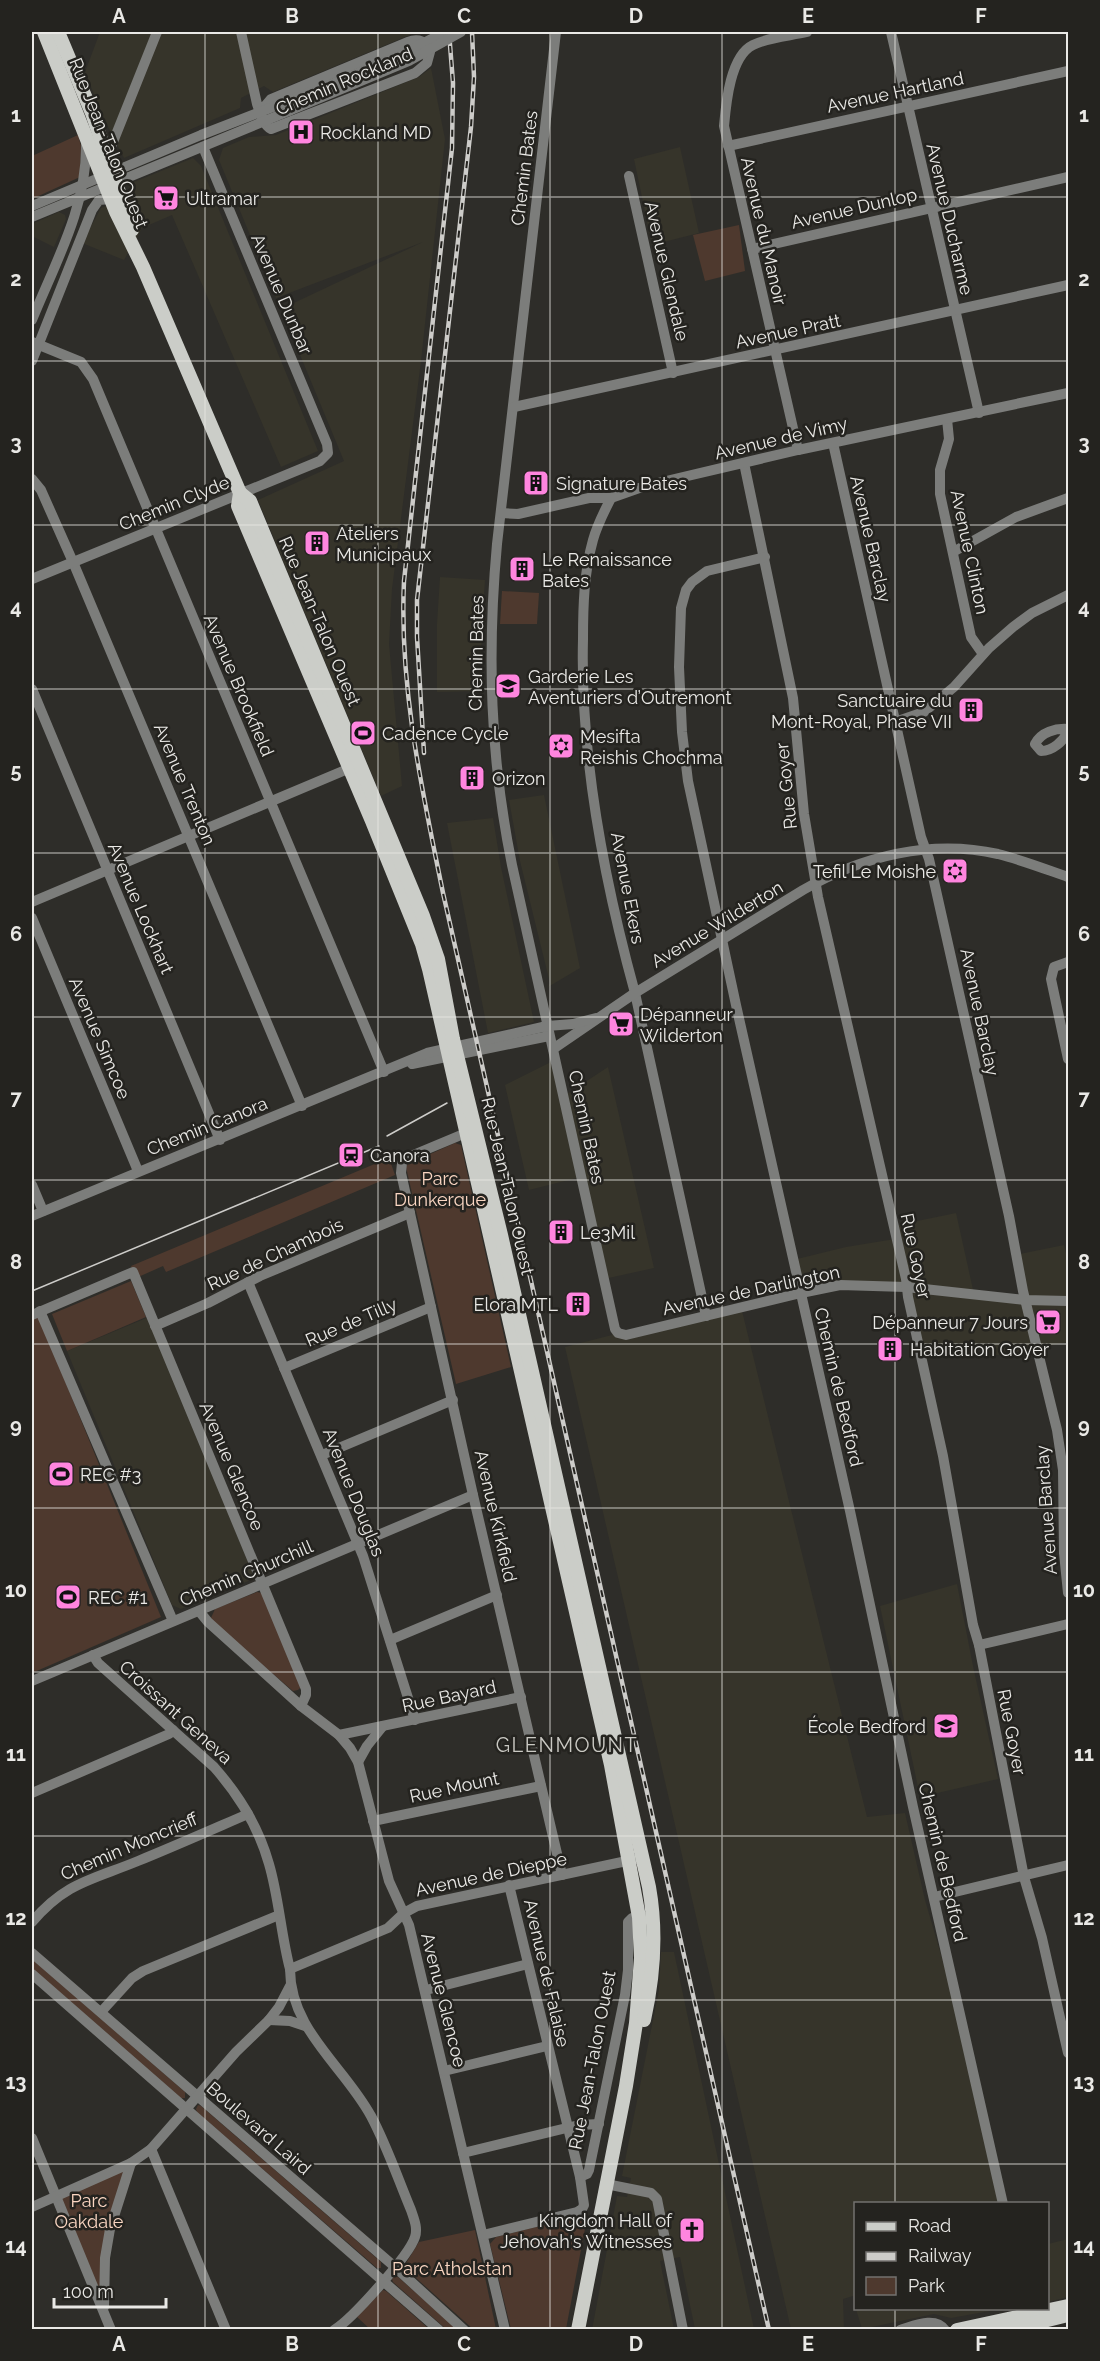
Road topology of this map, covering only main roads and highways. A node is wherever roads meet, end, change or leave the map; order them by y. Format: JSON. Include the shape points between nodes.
{"nodes":[{"id":1,"x":44,"y":32,"type":"edge"},
{"id":2,"x":57,"y":32,"type":"edge"},
{"id":3,"x":110,"y":183,"type":"junction"},
{"id":4,"x":1068,"y":2306,"type":"edge"},
{"id":5,"x":1029,"y":2315,"type":"edge"},
{"id":6,"x":1068,"y":2315,"type":"edge"},
{"id":7,"x":578,"y":2330,"type":"edge"},
{"id":8,"x":957,"y":2330,"type":"edge"},
{"id":9,"x":1007,"y":2330,"type":"edge"}],
"edges":[{"from":1,"to":3,"type":"main road","name":"Rue Jean-Talon Ouest"},
{"from":2,"to":3,"type":"main road","name":"Rue Jean-Talon Ouest","via":[[92,113]]},
{"from":3,"to":7,"type":"main road","name":"Rue Jean-Talon Ouest","via":[[240,493],[238,506],[429,931],[438,959],[452,1052],[587,1661],[636,1860],[654,1945],[652,1977],[626,2086]]},
{"from":4,"to":5,"type":"main road"},
{"from":5,"to":6,"type":"main road"},
{"from":5,"to":8,"type":"main road"},
{"from":5,"to":9,"type":"main road"}]}
